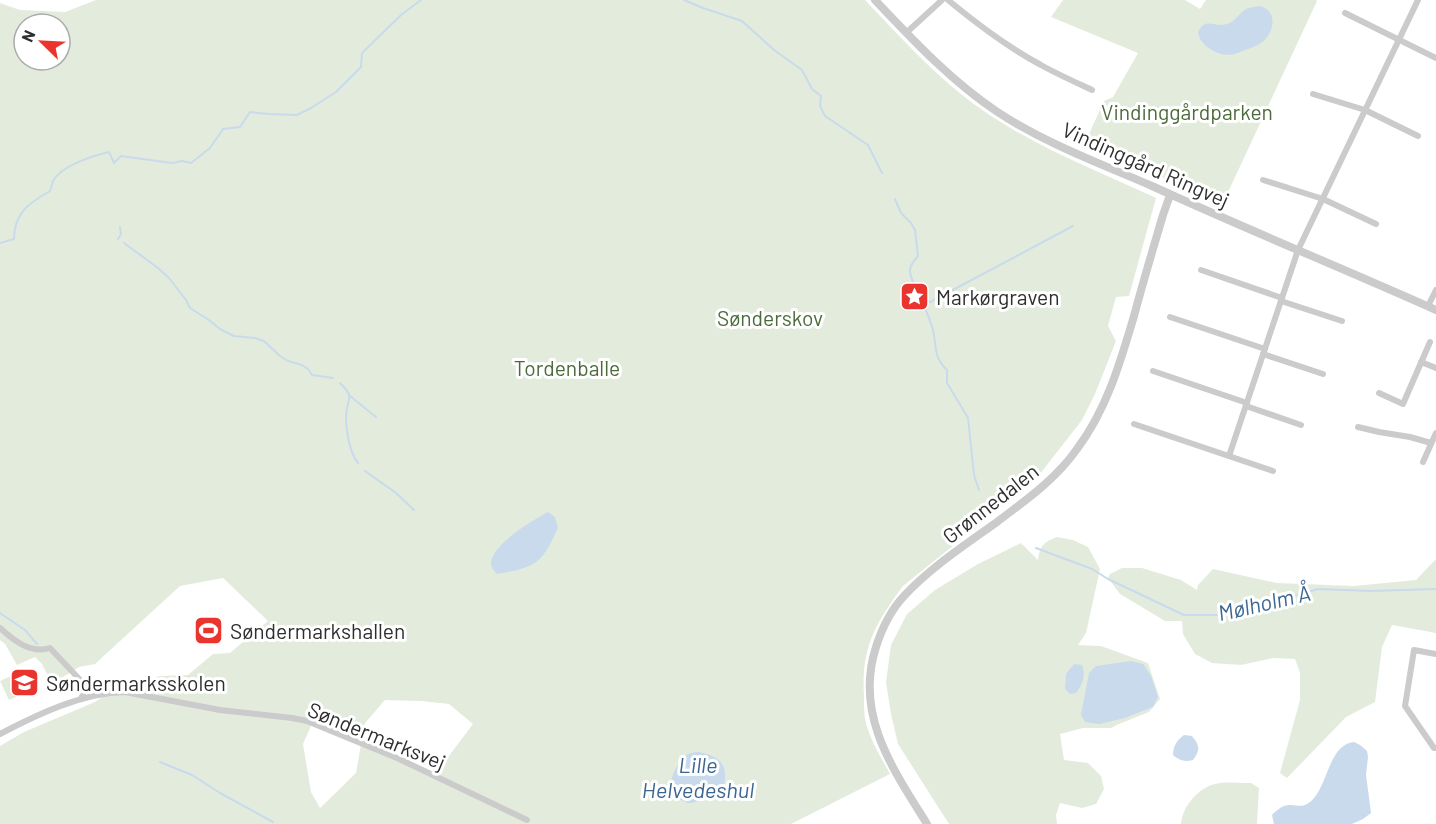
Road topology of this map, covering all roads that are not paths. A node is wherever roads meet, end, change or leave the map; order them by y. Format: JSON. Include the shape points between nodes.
{"nodes":[{"id":1,"x":875,"y":0,"type":"edge"},
{"id":2,"x":942,"y":0,"type":"edge"},
{"id":3,"x":948,"y":0,"type":"edge"},
{"id":4,"x":1418,"y":0,"type":"edge"},
{"id":5,"x":1345,"y":13,"type":"dead end"},
{"id":6,"x":906,"y":33,"type":"junction"},
{"id":7,"x":1399,"y":40,"type":"junction"},
{"id":8,"x":1436,"y":58,"type":"edge"},
{"id":9,"x":1092,"y":90,"type":"dead end"},
{"id":10,"x":1313,"y":94,"type":"dead end"},
{"id":11,"x":1365,"y":110,"type":"junction"},
{"id":12,"x":1418,"y":136,"type":"dead end"},
{"id":13,"x":1263,"y":180,"type":"dead end"},
{"id":14,"x":1170,"y":195,"type":"junction"},
{"id":15,"x":1323,"y":199,"type":"junction"},
{"id":16,"x":1376,"y":224,"type":"dead end"},
{"id":17,"x":1298,"y":250,"type":"junction"},
{"id":18,"x":1201,"y":270,"type":"dead end"},
{"id":19,"x":1436,"y":290,"type":"edge"},
{"id":20,"x":1282,"y":299,"type":"junction"},
{"id":21,"x":1432,"y":308,"type":"edge"},
{"id":22,"x":1170,"y":317,"type":"dead end"},
{"id":23,"x":1342,"y":321,"type":"dead end"},
{"id":24,"x":1430,"y":342,"type":"dead end"},
{"id":25,"x":1264,"y":352,"type":"junction"},
{"id":26,"x":1421,"y":362,"type":"junction"},
{"id":27,"x":1436,"y":368,"type":"edge"},
{"id":28,"x":1153,"y":371,"type":"dead end"},
{"id":29,"x":1323,"y":374,"type":"dead end"},
{"id":30,"x":1378,"y":393,"type":"dead end"},
{"id":31,"x":1246,"y":405,"type":"junction"},
{"id":32,"x":1134,"y":424,"type":"dead end"},
{"id":33,"x":1301,"y":425,"type":"dead end"},
{"id":34,"x":1358,"y":427,"type":"dead end"},
{"id":35,"x":1436,"y":433,"type":"edge"},
{"id":36,"x":1431,"y":443,"type":"junction"},
{"id":37,"x":1229,"y":456,"type":"junction"},
{"id":38,"x":1423,"y":462,"type":"dead end"},
{"id":39,"x":1273,"y":471,"type":"dead end"},
{"id":40,"x":0,"y":628,"type":"edge"},
{"id":41,"x":1436,"y":654,"type":"edge"},
{"id":42,"x":81,"y":699,"type":"junction"},
{"id":43,"x":0,"y":734,"type":"edge"},
{"id":44,"x":1436,"y":748,"type":"edge"},
{"id":45,"x":527,"y":820,"type":"dead end"},
{"id":46,"x":927,"y":824,"type":"edge"}],
"edges":[{"from":1,"to":6,"type":"street","name":"Vindinggård Ringvej"},
{"from":2,"to":6,"type":"street"},
{"from":3,"to":9,"type":"street","via":[[1017,51]]},
{"from":4,"to":7,"type":"street"},
{"from":5,"to":7,"type":"street"},
{"from":6,"to":14,"type":"street","name":"Vindinggård Ringvej","via":[[974,94],[1022,128]]},
{"from":7,"to":8,"type":"street"},
{"from":7,"to":11,"type":"street"},
{"from":10,"to":11,"type":"street"},
{"from":11,"to":12,"type":"street"},
{"from":11,"to":15,"type":"street"},
{"from":13,"to":15,"type":"street"},
{"from":14,"to":17,"type":"street","name":"Vindinggård Ringvej"},
{"from":14,"to":46,"type":"street","name":"Grønnedalen","via":[[1118,370],[1099,416],[1078,448],[1032,494],[924,577],[903,597],[880,634],[869,690],[875,729],[895,772]]},
{"from":15,"to":16,"type":"street"},
{"from":15,"to":17,"type":"street"},
{"from":17,"to":20,"type":"street"},
{"from":17,"to":21,"type":"street","name":"Vindinggård Ringvej"},
{"from":18,"to":20,"type":"street"},
{"from":19,"to":21,"type":"street"},
{"from":20,"to":23,"type":"street"},
{"from":20,"to":25,"type":"street"},
{"from":22,"to":25,"type":"street"},
{"from":24,"to":26,"type":"street"},
{"from":25,"to":29,"type":"street"},
{"from":25,"to":31,"type":"street"},
{"from":26,"to":27,"type":"street"},
{"from":26,"to":30,"type":"street","via":[[1403,404]]},
{"from":28,"to":31,"type":"street"},
{"from":31,"to":33,"type":"street"},
{"from":31,"to":37,"type":"street"},
{"from":32,"to":37,"type":"street"},
{"from":34,"to":36,"type":"street","via":[[1396,431]]},
{"from":35,"to":36,"type":"street"},
{"from":36,"to":38,"type":"street"},
{"from":37,"to":39,"type":"street"},
{"from":40,"to":42,"type":"street","via":[[27,647],[42,651],[50,648],[83,683]]},
{"from":41,"to":44,"type":"street","via":[[1414,650],[1405,706]]},
{"from":42,"to":43,"type":"street","name":"Søndermarksvej"},
{"from":42,"to":45,"type":"street","name":"Søndermarksvej","via":[[125,692],[307,721],[397,758]]}]}
